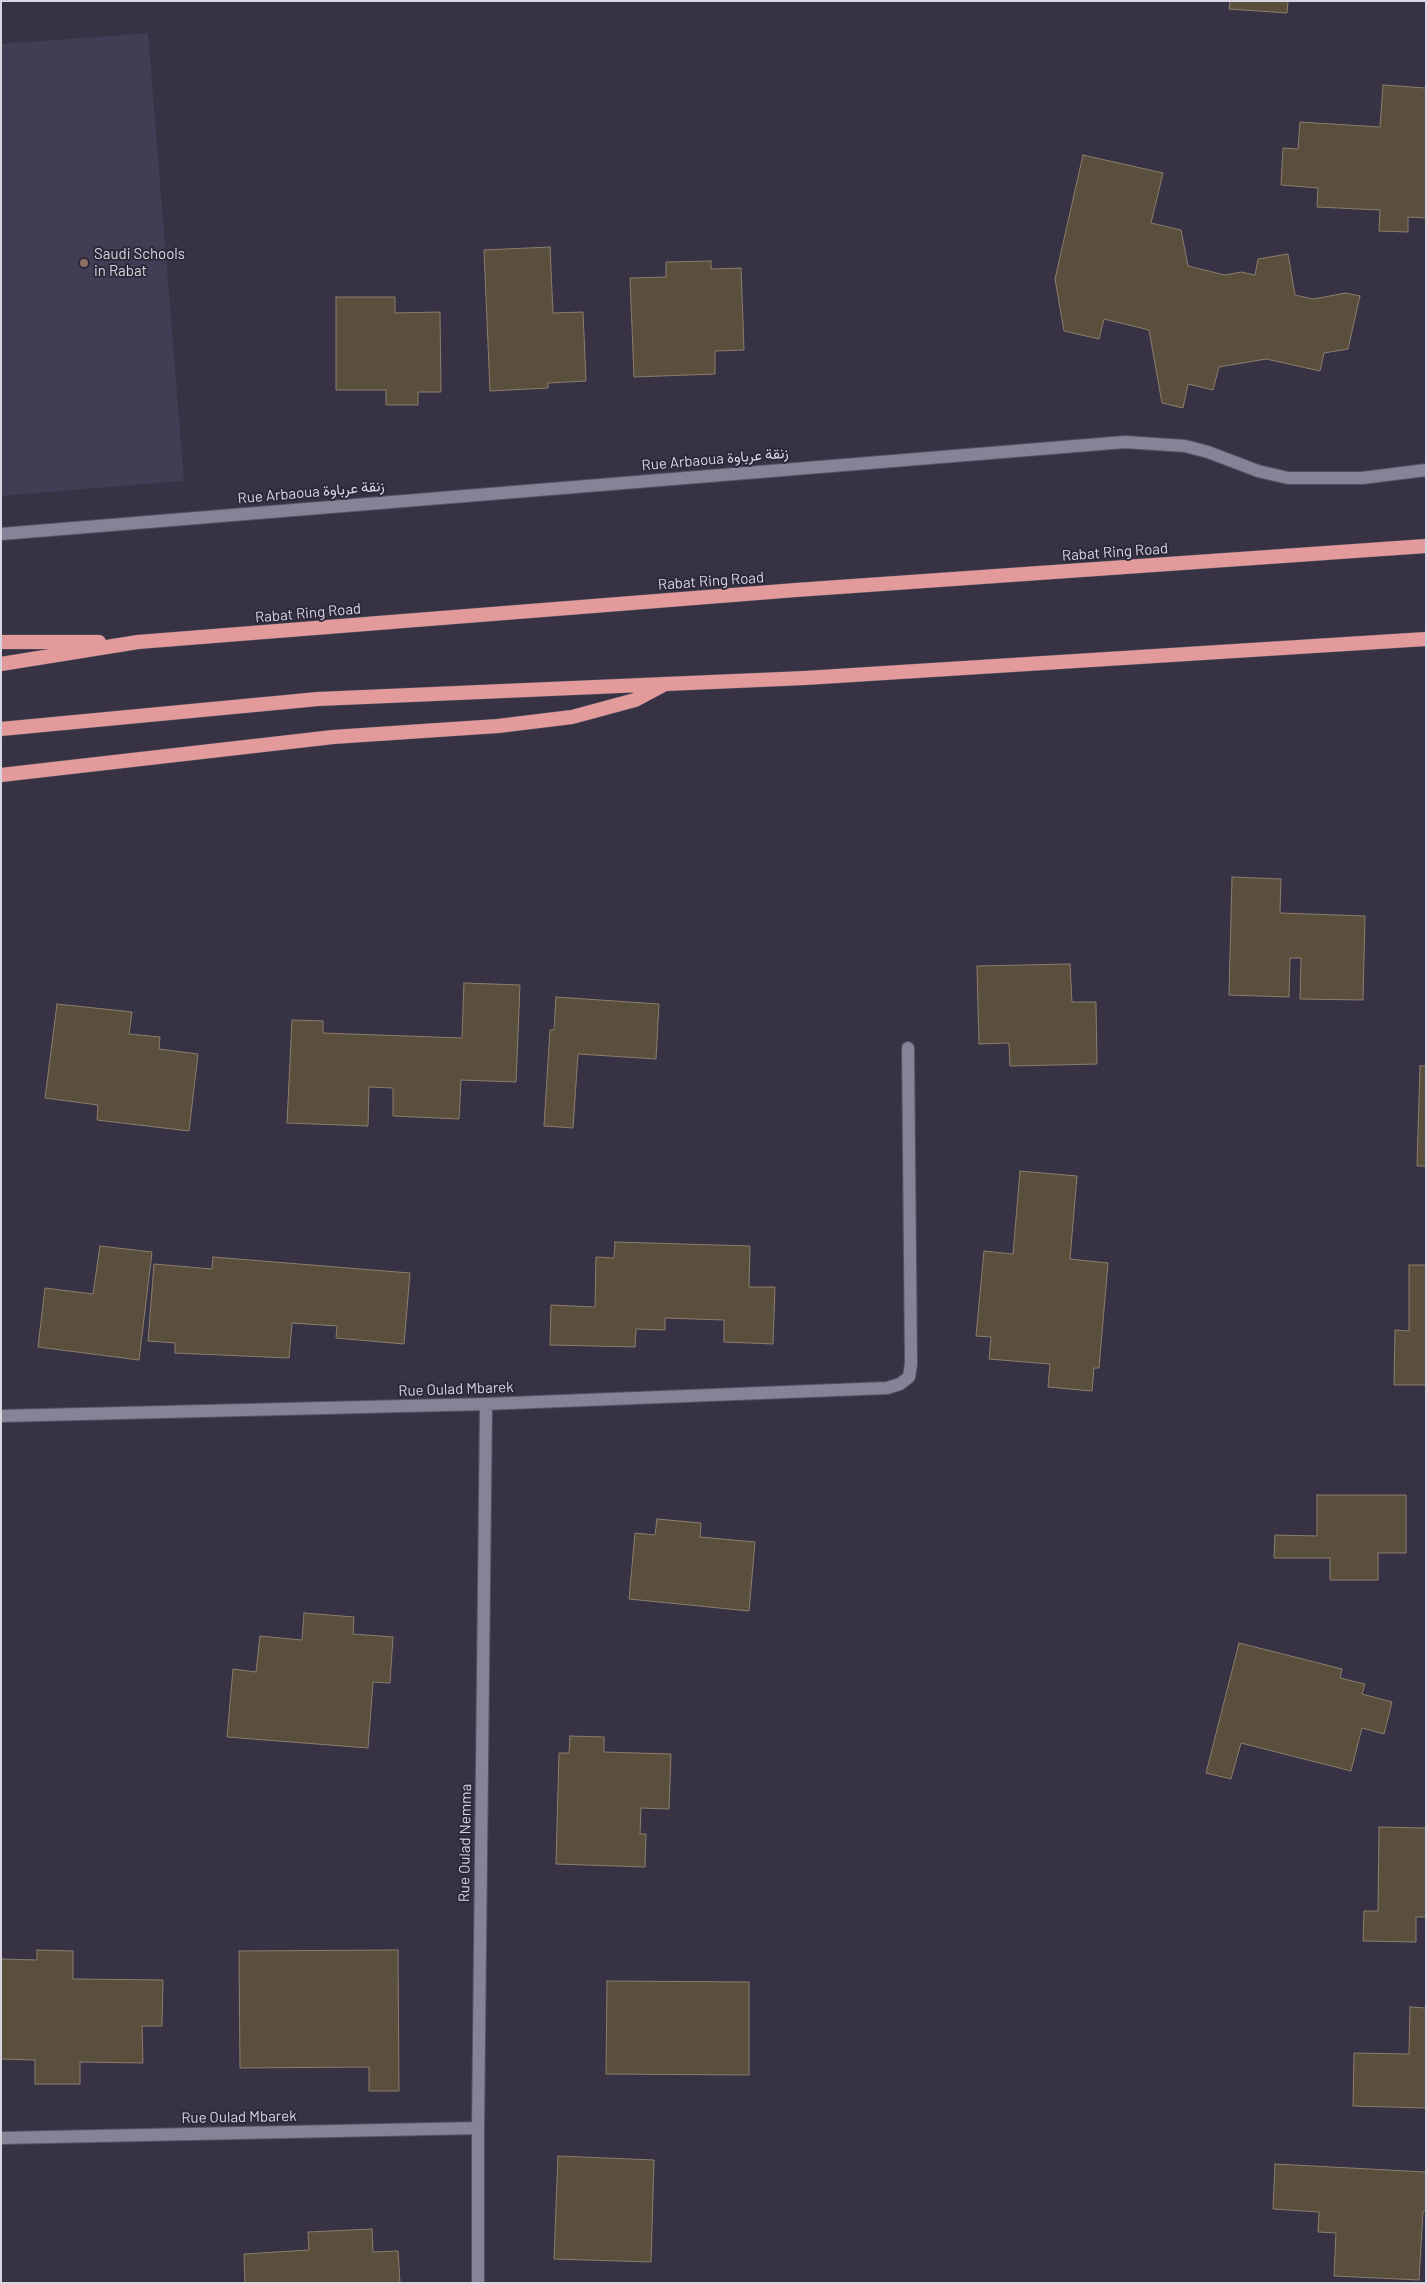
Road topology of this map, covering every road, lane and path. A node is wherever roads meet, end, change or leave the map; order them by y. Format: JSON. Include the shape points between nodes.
{"nodes":[{"id":1,"x":1426,"y":470,"type":"edge"},
{"id":2,"x":1,"y":534,"type":"edge"},
{"id":3,"x":1426,"y":546,"type":"edge"},
{"id":4,"x":1426,"y":639,"type":"edge"},
{"id":5,"x":1,"y":642,"type":"edge"},
{"id":6,"x":138,"y":642,"type":"junction"},
{"id":7,"x":1,"y":664,"type":"edge"},
{"id":8,"x":668,"y":683,"type":"junction"},
{"id":9,"x":1,"y":729,"type":"edge"},
{"id":10,"x":1,"y":775,"type":"edge"},
{"id":11,"x":908,"y":1048,"type":"dead end"},
{"id":12,"x":486,"y":1404,"type":"junction"},
{"id":13,"x":1,"y":1416,"type":"edge"},
{"id":14,"x":478,"y":2128,"type":"junction"},
{"id":15,"x":1,"y":2138,"type":"edge"},
{"id":16,"x":478,"y":2283,"type":"edge"}],
"edges":[{"from":1,"to":2,"type":"street","name":"Rue Arbaoua زنقة عرباوة","via":[[1362,478],[1288,478],[1185,446],[1125,442]]},
{"from":3,"to":6,"type":"highway","name":"Rabat Ring Road","via":[[796,590]]},
{"from":4,"to":8,"type":"highway","via":[[805,678]]},
{"from":5,"to":6,"type":"highway"},
{"from":6,"to":7,"type":"highway","name":"Rabat Ring Road"},
{"from":8,"to":9,"type":"highway","via":[[318,699]]},
{"from":8,"to":10,"type":"highway","via":[[635,700],[572,717],[498,726],[333,737]]},
{"from":11,"to":12,"type":"street","name":"Rue Oulad Mbarek","via":[[911,1364],[908,1376],[900,1384],[888,1388]]},
{"from":12,"to":13,"type":"street","name":"Rue Oulad Mbarek"},
{"from":12,"to":14,"type":"street","name":"Rue Oulad Nemma"},
{"from":14,"to":15,"type":"street","name":"Rue Oulad Mbarek"},
{"from":14,"to":16,"type":"street","name":"Rue Oulad Nemma"}]}
